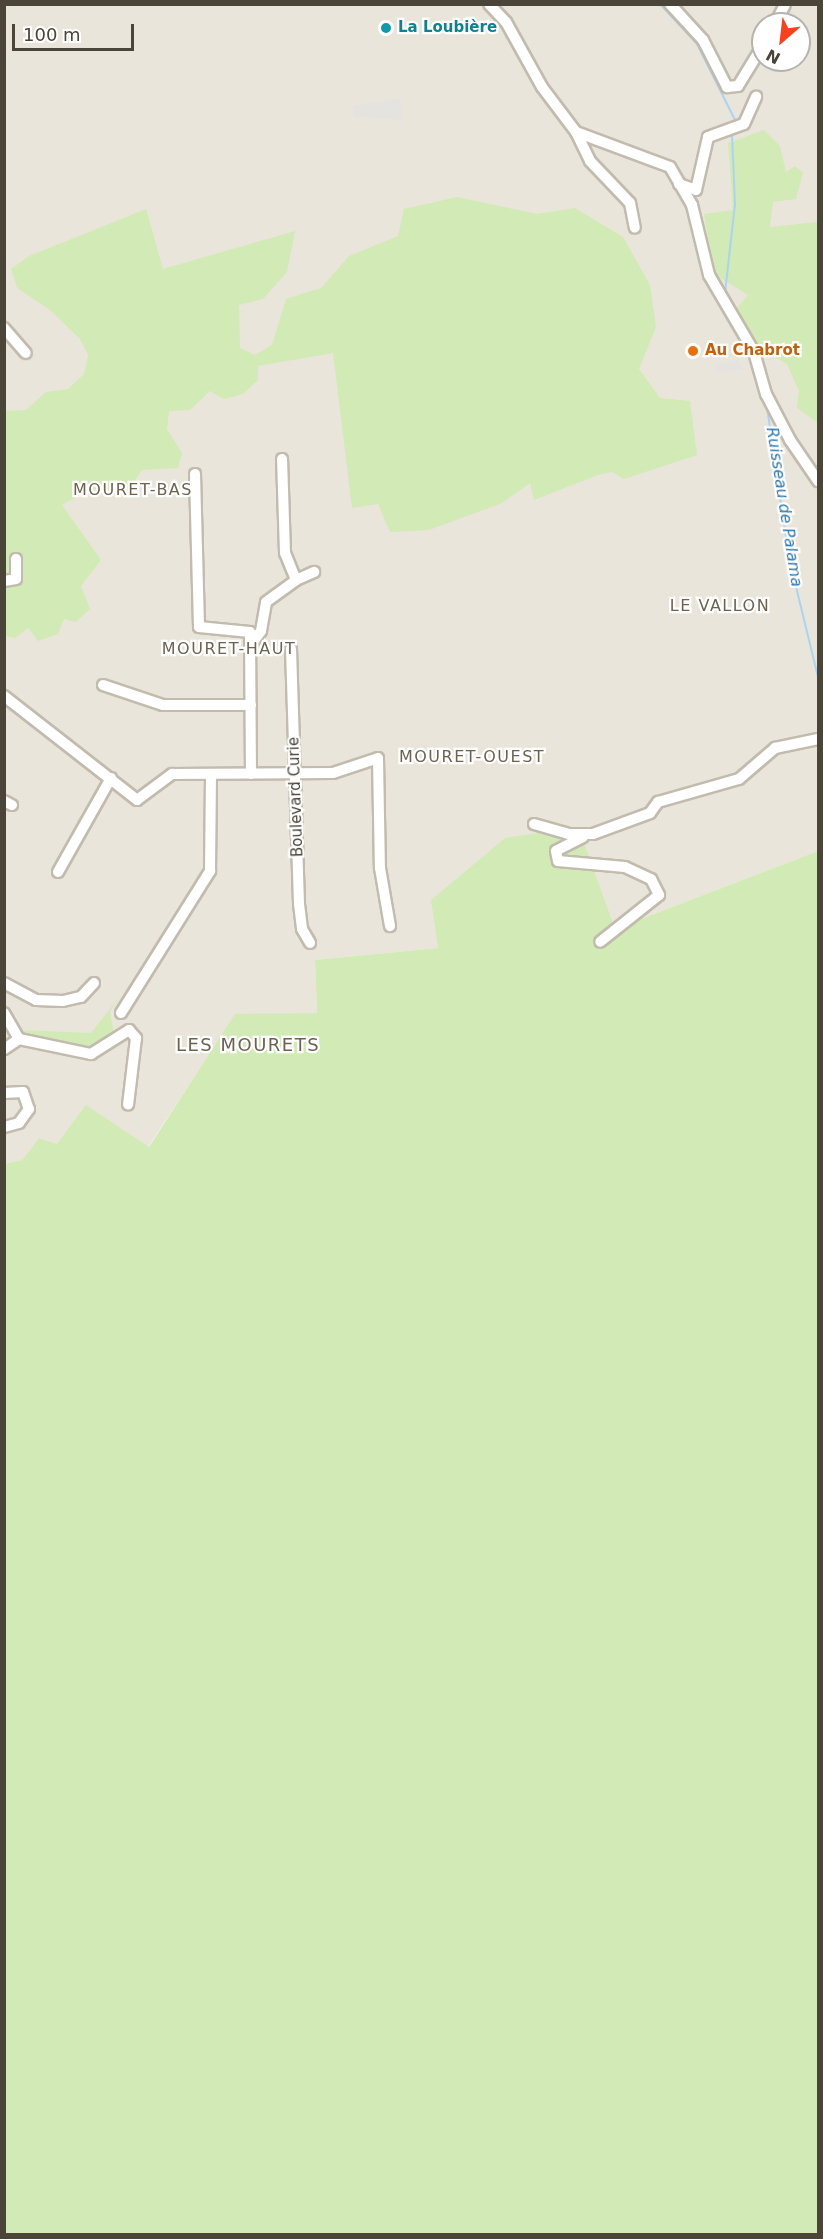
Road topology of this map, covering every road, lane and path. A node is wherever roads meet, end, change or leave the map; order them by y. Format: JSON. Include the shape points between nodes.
{"nodes":[{"id":1,"x":489,"y":4,"type":"edge"},
{"id":2,"x":670,"y":4,"type":"edge"},
{"id":3,"x":751,"y":67,"type":"edge"},
{"id":4,"x":756,"y":97,"type":"dead end"},
{"id":5,"x":576,"y":132,"type":"junction"},
{"id":6,"x":679,"y":184,"type":"junction"},
{"id":7,"x":635,"y":228,"type":"dead end"},
{"id":8,"x":4,"y":328,"type":"edge"},
{"id":9,"x":26,"y":353,"type":"dead end"},
{"id":10,"x":282,"y":459,"type":"dead end"},
{"id":11,"x":195,"y":474,"type":"dead end"},
{"id":12,"x":819,"y":481,"type":"edge"},
{"id":13,"x":16,"y":559,"type":"dead end"},
{"id":14,"x":314,"y":572,"type":"dead end"},
{"id":15,"x":296,"y":580,"type":"junction"},
{"id":16,"x":4,"y":581,"type":"edge"},
{"id":17,"x":252,"y":643,"type":"junction"},
{"id":18,"x":291,"y":649,"type":"dead end"},
{"id":19,"x":103,"y":685,"type":"dead end"},
{"id":20,"x":4,"y":696,"type":"edge"},
{"id":21,"x":251,"y":705,"type":"junction"},
{"id":22,"x":819,"y":739,"type":"edge"},
{"id":23,"x":294,"y":773,"type":"junction"},
{"id":24,"x":251,"y":774,"type":"junction"},
{"id":25,"x":211,"y":775,"type":"junction"},
{"id":26,"x":111,"y":778,"type":"junction"},
{"id":27,"x":534,"y":824,"type":"dead end"},
{"id":28,"x":593,"y":834,"type":"junction"},
{"id":29,"x":58,"y":872,"type":"dead end"},
{"id":30,"x":390,"y":926,"type":"dead end"},
{"id":31,"x":600,"y":942,"type":"dead end"},
{"id":32,"x":310,"y":943,"type":"dead end"},
{"id":33,"x":4,"y":983,"type":"edge"},
{"id":34,"x":94,"y":983,"type":"dead end"},
{"id":35,"x":4,"y":1013,"type":"edge"},
{"id":36,"x":121,"y":1013,"type":"dead end"},
{"id":37,"x":19,"y":1039,"type":"junction"},
{"id":38,"x":4,"y":1048,"type":"edge"},
{"id":39,"x":4,"y":1092,"type":"edge"},
{"id":40,"x":128,"y":1104,"type":"dead end"},
{"id":41,"x":4,"y":1126,"type":"edge"}],
"edges":[{"from":1,"to":5,"type":"street","via":[[506,22],[542,87]]},
{"from":2,"to":3,"type":"street","via":[[703,40],[727,87],[743,81]]},
{"from":4,"to":6,"type":"street","via":[[752,115],[738,126],[708,137],[696,190]]},
{"from":5,"to":6,"type":"street","via":[[665,162]]},
{"from":5,"to":7,"type":"street","via":[[590,161],[630,203]]},
{"from":6,"to":12,"type":"street","via":[[692,205],[709,275],[754,352],[766,394],[790,440]]},
{"from":8,"to":9,"type":"street"},
{"from":10,"to":15,"type":"street","via":[[285,553]]},
{"from":11,"to":17,"type":"street","via":[[199,627],[250,632]]},
{"from":13,"to":16,"type":"street","via":[[16,579]]},
{"from":14,"to":15,"type":"street"},
{"from":15,"to":17,"type":"street","via":[[266,602],[261,631]]},
{"from":17,"to":21,"type":"street"},
{"from":18,"to":23,"type":"street","name":"Boulevard Curie"},
{"from":19,"to":21,"type":"street","via":[[163,705]]},
{"from":20,"to":26,"type":"street"},
{"from":21,"to":24,"type":"street"},
{"from":22,"to":28,"type":"street","via":[[775,748],[739,779],[658,802],[650,813]]},
{"from":23,"to":24,"type":"street"},
{"from":23,"to":30,"type":"street","via":[[333,773],[378,758],[380,868]]},
{"from":23,"to":32,"type":"street","name":"Boulevard Curie","via":[[299,904],[302,929]]},
{"from":24,"to":25,"type":"street"},
{"from":25,"to":26,"type":"street","via":[[172,774],[143,800]]},
{"from":25,"to":36,"type":"street","via":[[210,872]]},
{"from":26,"to":29,"type":"street"},
{"from":27,"to":28,"type":"street","via":[[568,834]]},
{"from":28,"to":31,"type":"street","via":[[562,846],[554,856],[564,866],[625,867],[651,879],[659,895]]},
{"from":33,"to":34,"type":"street","via":[[36,1000],[63,1001],[81,997]]},
{"from":35,"to":37,"type":"street"},
{"from":37,"to":38,"type":"street"},
{"from":37,"to":40,"type":"street","via":[[91,1054],[129,1030],[136,1038]]},
{"from":39,"to":41,"type":"street","via":[[18,1089],[29,1104],[22,1121]]}]}
